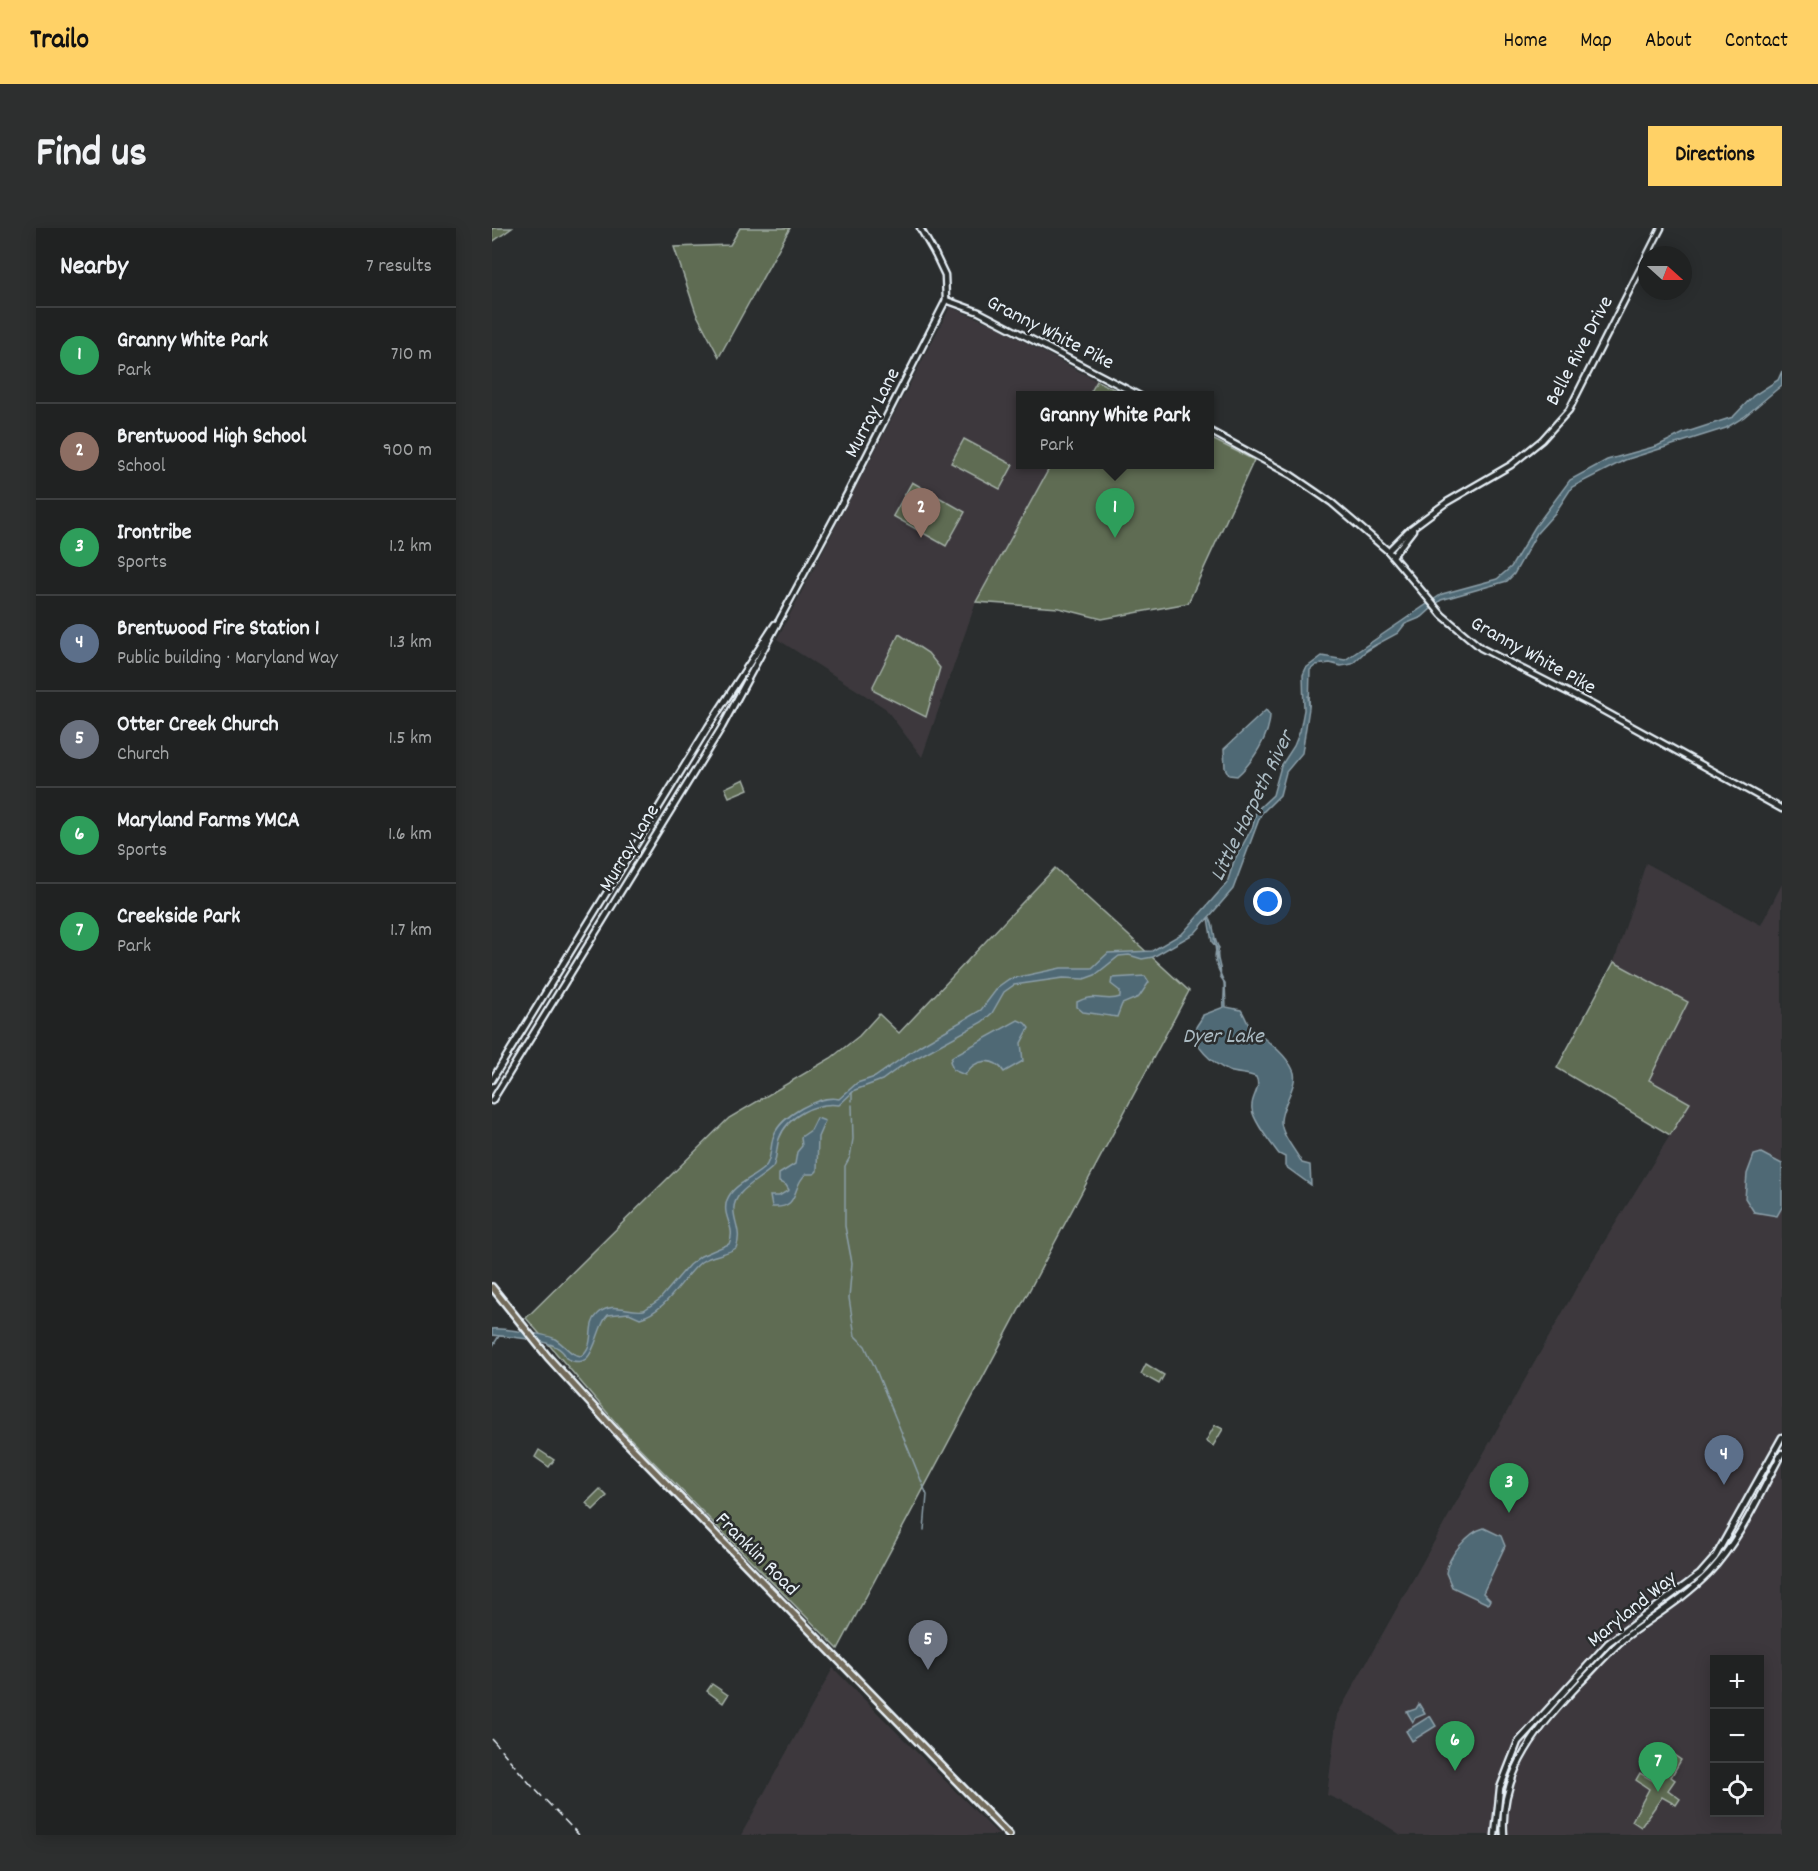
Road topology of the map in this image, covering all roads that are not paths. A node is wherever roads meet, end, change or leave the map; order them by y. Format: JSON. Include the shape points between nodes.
{"nodes":[{"id":1,"x":920,"y":228,"type":"edge"},
{"id":2,"x":1661,"y":228,"type":"edge"},
{"id":3,"x":946,"y":300,"type":"junction"},
{"id":4,"x":1130,"y":391,"type":"edge"},
{"id":5,"x":1214,"y":434,"type":"edge"},
{"id":6,"x":1413,"y":530,"type":"junction"},
{"id":7,"x":1388,"y":550,"type":"junction"},
{"id":8,"x":1393,"y":555,"type":"junction"},
{"id":9,"x":786,"y":608,"type":"junction"},
{"id":10,"x":1782,"y":809,"type":"edge"},
{"id":11,"x":492,"y":1080,"type":"edge"},
{"id":12,"x":492,"y":1101,"type":"edge"},
{"id":13,"x":492,"y":1287,"type":"edge"},
{"id":14,"x":1782,"y":1437,"type":"edge"},
{"id":15,"x":1782,"y":1453,"type":"edge"},
{"id":16,"x":1750,"y":1497,"type":"junction"},
{"id":17,"x":1754,"y":1506,"type":"junction"},
{"id":18,"x":1644,"y":1615,"type":"junction"},
{"id":19,"x":1649,"y":1621,"type":"junction"},
{"id":20,"x":1562,"y":1698,"type":"junction"},
{"id":21,"x":1518,"y":1742,"type":"junction"},
{"id":22,"x":1526,"y":1747,"type":"junction"},
{"id":23,"x":1495,"y":1819,"type":"junction"},
{"id":24,"x":1504,"y":1820,"type":"junction"},
{"id":25,"x":1009,"y":1835,"type":"edge"},
{"id":26,"x":1495,"y":1835,"type":"edge"},
{"id":27,"x":1504,"y":1835,"type":"edge"}],
"edges":[{"from":1,"to":3,"type":"main road","via":[[945,275]]},
{"from":2,"to":6,"type":"main road","name":"Belle Rive Drive","via":[[1569,410],[1542,440],[1511,465],[1447,502]]},
{"from":3,"to":4,"type":"main road","name":"Granny White Pike","via":[[980,312]]},
{"from":3,"to":9,"type":"main road","name":"Murray Lane"},
{"from":5,"to":7,"type":"main road","name":"Granny White Pike","via":[[1313,488]]},
{"from":6,"to":7,"type":"main road","name":"Belle Rive Drive"},
{"from":6,"to":8,"type":"main road","name":"Belle Rive Drive"},
{"from":7,"to":8,"type":"main road","name":"Granny White Pike"},
{"from":8,"to":10,"type":"main road","name":"Granny White Pike","via":[[1442,615],[1469,640]]},
{"from":9,"to":11,"type":"main road","name":"Murray Lane","via":[[708,727]]},
{"from":9,"to":12,"type":"main road","name":"Murray Lane","via":[[722,727]]},
{"from":13,"to":25,"type":"main road","name":"Franklin Road","via":[[548,1357],[647,1464]]},
{"from":14,"to":16,"type":"main road","name":"Maryland Way"},
{"from":15,"to":17,"type":"main road","name":"Maryland Way"},
{"from":16,"to":17,"type":"main road"},
{"from":16,"to":18,"type":"main road","name":"Maryland Way","via":[[1700,1574]]},
{"from":17,"to":19,"type":"main road","name":"Maryland Way","via":[[1710,1572]]},
{"from":18,"to":19,"type":"main road"},
{"from":18,"to":20,"type":"main road","name":"Maryland Way","via":[[1608,1642]]},
{"from":19,"to":20,"type":"main road","name":"Maryland Way"},
{"from":20,"to":21,"type":"main road","name":"Maryland Way"},
{"from":20,"to":22,"type":"main road","name":"Maryland Way"},
{"from":21,"to":22,"type":"main road"},
{"from":21,"to":23,"type":"main road","name":"Maryland Way","via":[[1502,1782]]},
{"from":22,"to":24,"type":"main road","name":"Maryland Way","via":[[1509,1784]]},
{"from":23,"to":24,"type":"main road"},
{"from":23,"to":26,"type":"main road","name":"Maryland Way"},
{"from":24,"to":27,"type":"main road","name":"Maryland Way"}]}
